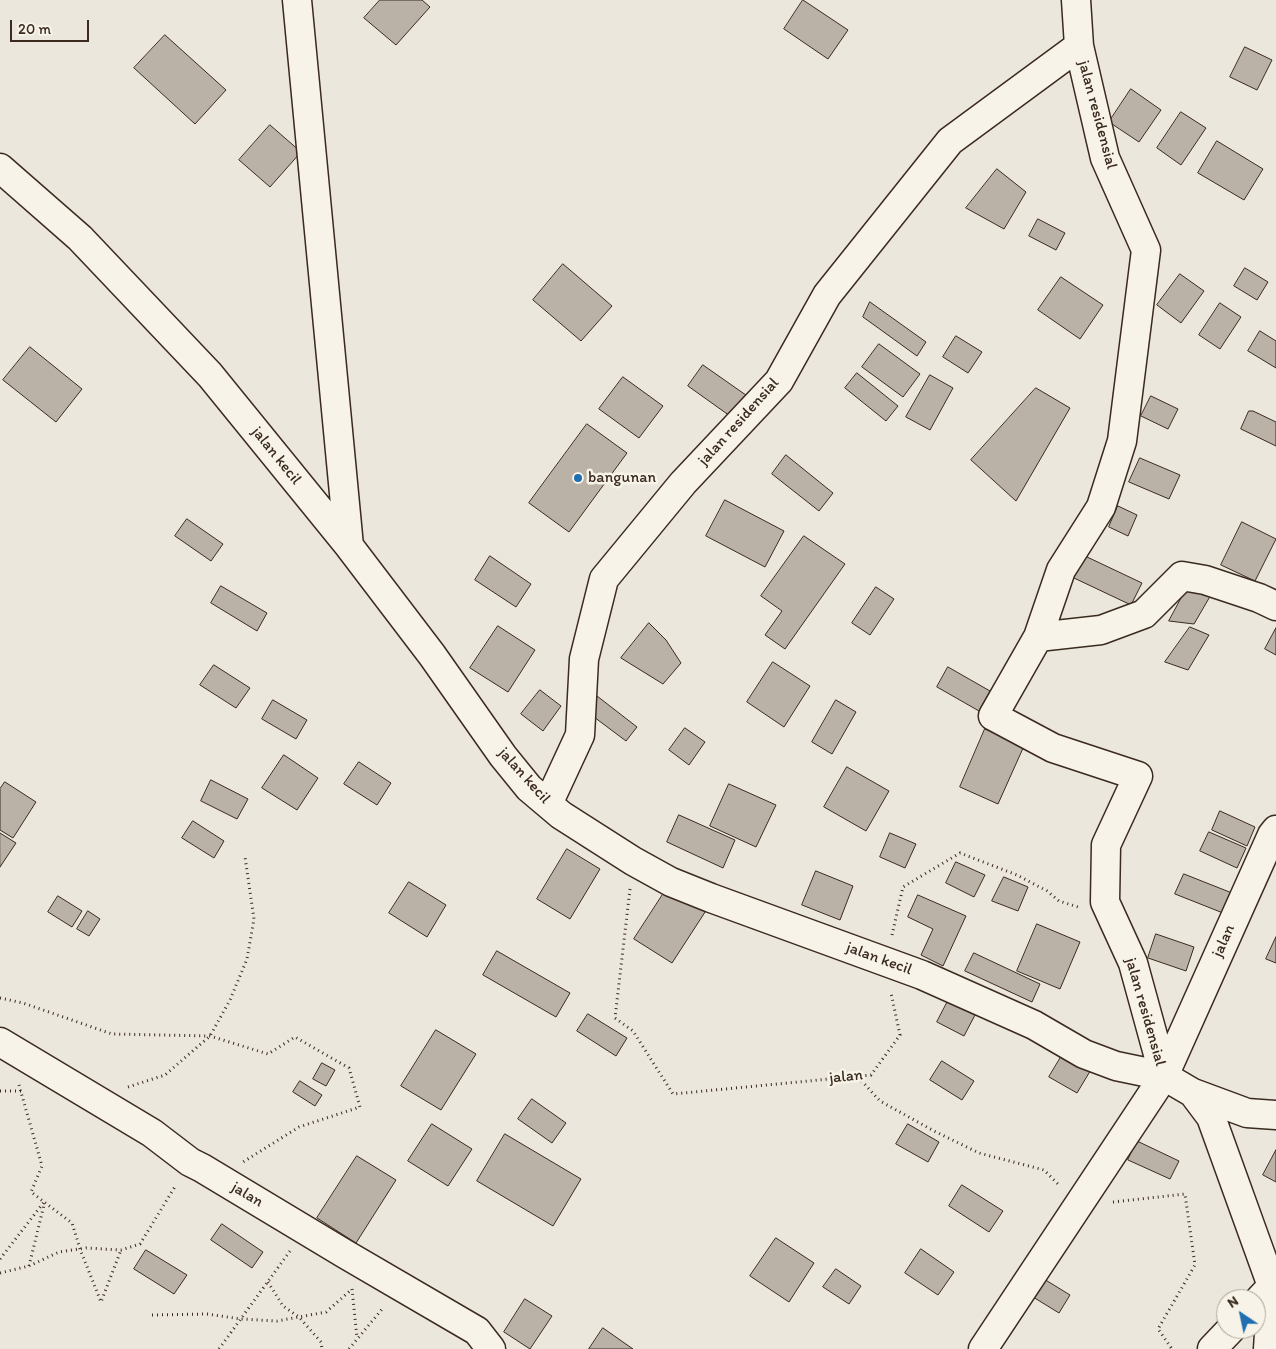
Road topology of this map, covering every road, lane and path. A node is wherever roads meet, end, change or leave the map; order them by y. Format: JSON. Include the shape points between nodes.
{"nodes":[{"id":1,"x":297,"y":0,"type":"edge"},
{"id":2,"x":1076,"y":0,"type":"edge"},
{"id":3,"x":1079,"y":46,"type":"junction"},
{"id":4,"x":0,"y":168,"type":"edge"},
{"id":5,"x":349,"y":546,"type":"junction"},
{"id":6,"x":1276,"y":606,"type":"edge"},
{"id":7,"x":1038,"y":637,"type":"junction"},
{"id":8,"x":548,"y":804,"type":"junction"},
{"id":9,"x":1276,"y":830,"type":"edge"},
{"id":10,"x":245,"y":857,"type":"dead end"},
{"id":11,"x":633,"y":861,"type":"junction"},
{"id":12,"x":1112,"y":918,"type":"junction"},
{"id":13,"x":885,"y":962,"type":"junction"},
{"id":14,"x":0,"y":998,"type":"edge"},
{"id":15,"x":210,"y":1036,"type":"junction"},
{"id":16,"x":3,"y":1044,"type":"edge"},
{"id":17,"x":858,"y":1076,"type":"junction"},
{"id":18,"x":1164,"y":1076,"type":"junction"},
{"id":19,"x":128,"y":1087,"type":"dead end"},
{"id":20,"x":1193,"y":1093,"type":"junction"},
{"id":21,"x":1276,"y":1115,"type":"edge"},
{"id":22,"x":190,"y":1162,"type":"junction"},
{"id":23,"x":218,"y":1178,"type":"junction"},
{"id":24,"x":44,"y":1202,"type":"junction"},
{"id":25,"x":1078,"y":1206,"type":"junction"},
{"id":26,"x":305,"y":1230,"type":"junction"},
{"id":27,"x":80,"y":1249,"type":"junction"},
{"id":28,"x":122,"y":1250,"type":"junction"},
{"id":29,"x":345,"y":1254,"type":"junction"},
{"id":30,"x":0,"y":1259,"type":"edge"},
{"id":31,"x":29,"y":1266,"type":"junction"},
{"id":32,"x":373,"y":1270,"type":"junction"},
{"id":33,"x":0,"y":1273,"type":"edge"},
{"id":34,"x":268,"y":1282,"type":"junction"},
{"id":35,"x":402,"y":1287,"type":"junction"},
{"id":36,"x":352,"y":1289,"type":"junction"},
{"id":37,"x":1262,"y":1289,"type":"edge"},
{"id":38,"x":152,"y":1315,"type":"dead end"},
{"id":39,"x":298,"y":1317,"type":"junction"},
{"id":40,"x":241,"y":1319,"type":"junction"},
{"id":41,"x":1266,"y":1322,"type":"edge"},
{"id":42,"x":357,"y":1338,"type":"junction"},
{"id":43,"x":1222,"y":1339,"type":"edge"},
{"id":44,"x":219,"y":1349,"type":"edge"},
{"id":45,"x":322,"y":1349,"type":"edge"},
{"id":46,"x":348,"y":1349,"type":"edge"},
{"id":47,"x":491,"y":1349,"type":"edge"},
{"id":48,"x":984,"y":1349,"type":"edge"},
{"id":49,"x":1172,"y":1349,"type":"edge"},
{"id":50,"x":1212,"y":1349,"type":"edge"},
{"id":51,"x":1268,"y":1349,"type":"edge"}],
"edges":[{"from":1,"to":5,"type":"street"},
{"from":2,"to":3,"type":"street"},
{"from":3,"to":7,"type":"street","name":"jalan residensial","via":[[1105,158],[1146,250],[1122,442],[1101,507],[1061,570]]},
{"from":3,"to":8,"type":"street","name":"jalan residensial","via":[[950,141],[827,295],[778,381],[683,483],[604,579],[584,659],[580,735]]},
{"from":4,"to":5,"type":"street","name":"jalan kecil","via":[[80,238],[210,375]]},
{"from":5,"to":8,"type":"street","name":"jalan kecil","via":[[503,756],[529,788]]},
{"from":6,"to":7,"type":"street","via":[[1205,580],[1182,576],[1144,614],[1101,630]]},
{"from":7,"to":12,"type":"street","name":"jalan residensial","via":[[993,716],[1053,748],[1138,776],[1106,845],[1106,902]]},
{"from":8,"to":11,"type":"street","name":"jalan kecil"},
{"from":9,"to":18,"type":"street","name":"jalan"},
{"from":10,"to":15,"type":"path","via":[[254,919],[247,959]]},
{"from":11,"to":13,"type":"street","name":"jalan kecil","via":[[671,882]]},
{"from":11,"to":17,"type":"path","name":"jalan","via":[[615,1018],[633,1031],[673,1094]]},
{"from":12,"to":13,"type":"path","name":"jalan","via":[[1059,901],[1017,875],[960,853],[903,888]]},
{"from":12,"to":18,"type":"street","name":"jalan residensial","via":[[1133,963]]},
{"from":13,"to":17,"type":"path","name":"jalan","via":[[900,1035],[871,1075]]},
{"from":13,"to":18,"type":"street","name":"jalan kecil","via":[[1034,1025],[1084,1054],[1116,1066]]},
{"from":14,"to":15,"type":"path","via":[[112,1034]]},
{"from":15,"to":19,"type":"path","via":[[165,1075]]},
{"from":15,"to":23,"type":"path","via":[[268,1054],[295,1037],[349,1068],[360,1107],[298,1127]]},
{"from":16,"to":22,"type":"street","name":"jalan","via":[[152,1133]]},
{"from":16,"to":24,"type":"path","via":[[21,1091],[42,1166],[31,1192]]},
{"from":17,"to":25,"type":"path","via":[[880,1101],[934,1131],[979,1153],[1044,1170]]},
{"from":18,"to":20,"type":"street","name":"jalan kecil"},
{"from":18,"to":25,"type":"street","name":"jalan"},
{"from":20,"to":21,"type":"street","name":"jalan kecil","via":[[1247,1113]]},
{"from":20,"to":37,"type":"street","via":[[1211,1117]]},
{"from":22,"to":23,"type":"street","name":"jalan"},
{"from":22,"to":28,"type":"path","via":[[140,1244]]},
{"from":23,"to":26,"type":"street","name":"jalan"},
{"from":24,"to":27,"type":"path","via":[[72,1223]]},
{"from":24,"to":30,"type":"path"},
{"from":24,"to":31,"type":"path"},
{"from":25,"to":48,"type":"street","name":"jalan"},
{"from":25,"to":49,"type":"path","via":[[1185,1194],[1195,1265],[1158,1329]]},
{"from":26,"to":29,"type":"street","name":"jalan"},
{"from":26,"to":34,"type":"path"},
{"from":27,"to":28,"type":"path"},
{"from":27,"to":28,"type":"path","via":[[101,1302]]},
{"from":27,"to":31,"type":"path","via":[[59,1252]]},
{"from":29,"to":32,"type":"street","name":"jalan"},
{"from":29,"to":36,"type":"path"},
{"from":31,"to":33,"type":"path"},
{"from":32,"to":35,"type":"street","name":"jalan"},
{"from":32,"to":36,"type":"path"},
{"from":34,"to":39,"type":"path","via":[[283,1306]]},
{"from":34,"to":40,"type":"path"},
{"from":35,"to":42,"type":"path"},
{"from":35,"to":47,"type":"street","name":"jalan","via":[[477,1331]]},
{"from":36,"to":39,"type":"path","via":[[326,1312]]},
{"from":36,"to":42,"type":"path"},
{"from":38,"to":40,"type":"path","via":[[207,1314]]},
{"from":39,"to":40,"type":"path","via":[[277,1321]]},
{"from":39,"to":45,"type":"path","via":[[321,1342]]},
{"from":40,"to":44,"type":"path"},
{"from":41,"to":51,"type":"street"},
{"from":42,"to":46,"type":"path"},
{"from":43,"to":50,"type":"street"}]}
